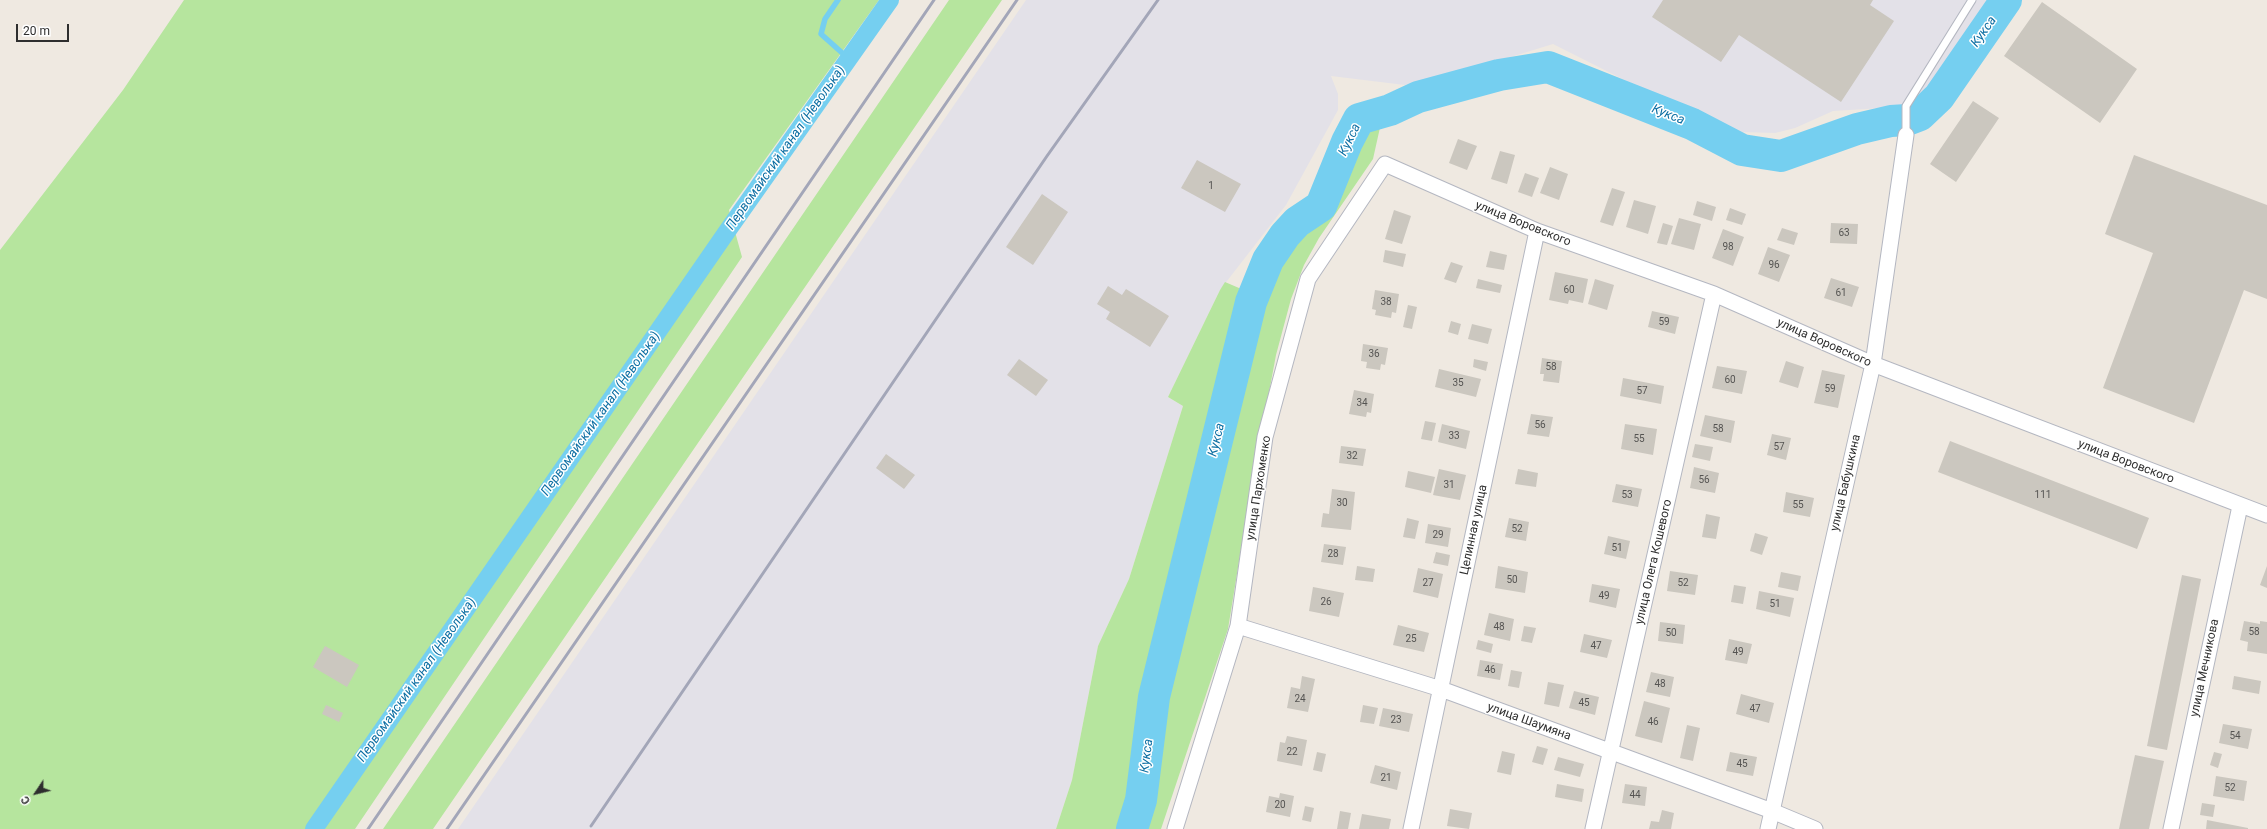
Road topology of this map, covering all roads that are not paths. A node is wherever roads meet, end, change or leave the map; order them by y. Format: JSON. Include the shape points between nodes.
{"nodes":[{"id":1,"x":1972,"y":0,"type":"edge"},
{"id":2,"x":1906,"y":135,"type":"joint"},
{"id":3,"x":1384,"y":164,"type":"joint"},
{"id":4,"x":1537,"y":231,"type":"junction"},
{"id":5,"x":1714,"y":294,"type":"junction"},
{"id":6,"x":1873,"y":364,"type":"junction"},
{"id":7,"x":2240,"y":506,"type":"junction"},
{"id":8,"x":2267,"y":516,"type":"edge"},
{"id":9,"x":1238,"y":626,"type":"junction"},
{"id":10,"x":1441,"y":689,"type":"junction"},
{"id":11,"x":1611,"y":751,"type":"junction"},
{"id":12,"x":1772,"y":811,"type":"junction"},
{"id":13,"x":1175,"y":829,"type":"edge"},
{"id":14,"x":1411,"y":829,"type":"edge"},
{"id":15,"x":1593,"y":829,"type":"edge"},
{"id":16,"x":1768,"y":829,"type":"edge"},
{"id":17,"x":1815,"y":829,"type":"edge"},
{"id":18,"x":2171,"y":829,"type":"edge"}],
"edges":[{"from":1,"to":2,"type":"lane","via":[[1906,108]]},
{"from":2,"to":6,"type":"street","name":"улица Бабушкина"},
{"from":3,"to":4,"type":"street","name":"улица Воровского"},
{"from":3,"to":9,"type":"street","name":"улица Пархоменко","via":[[1308,279],[1265,437]]},
{"from":4,"to":5,"type":"street","name":"улица Воровского"},
{"from":4,"to":10,"type":"street","name":"Целинная улица"},
{"from":5,"to":6,"type":"street","name":"улица Воровского"},
{"from":5,"to":11,"type":"street","name":"улица Олега Кошевого"},
{"from":6,"to":7,"type":"street","name":"улица Воровского"},
{"from":6,"to":12,"type":"street","name":"улица Бабушкина"},
{"from":7,"to":8,"type":"street","name":"улица Воровского"},
{"from":7,"to":18,"type":"street","name":"улица Мечникова"},
{"from":9,"to":10,"type":"street","name":"улица Шаумяна"},
{"from":9,"to":13,"type":"street","name":"улица Пархоменко"},
{"from":10,"to":11,"type":"street","name":"улица Шаумяна"},
{"from":10,"to":14,"type":"street","name":"Целинная улица"},
{"from":11,"to":12,"type":"street","name":"улица Шаумяна"},
{"from":11,"to":15,"type":"street","name":"улица Олега Кошевого"},
{"from":12,"to":16,"type":"street","name":"улица Бабушкина"},
{"from":12,"to":17,"type":"street","name":"улица Шаумяна"}]}
